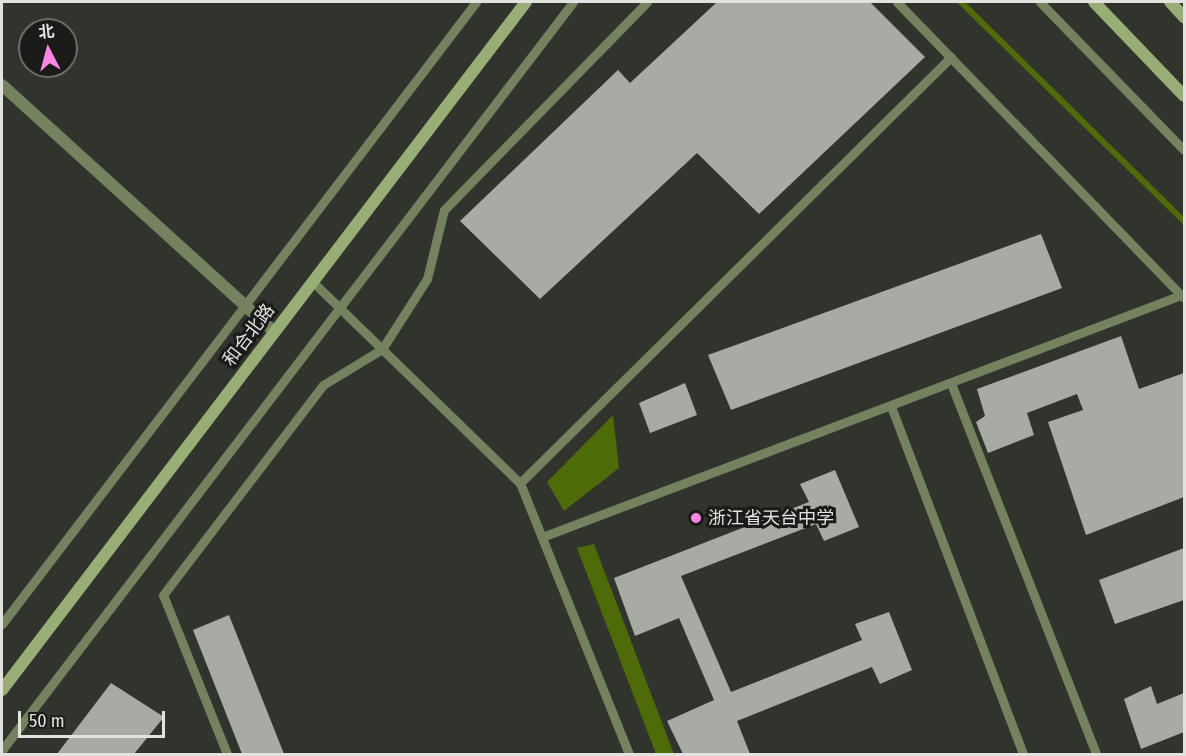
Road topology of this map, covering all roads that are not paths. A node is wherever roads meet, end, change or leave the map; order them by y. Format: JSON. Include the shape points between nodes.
{"nodes":[{"id":1,"x":476,"y":2,"type":"edge"},
{"id":2,"x":526,"y":2,"type":"edge"},
{"id":3,"x":573,"y":2,"type":"edge"},
{"id":4,"x":647,"y":2,"type":"edge"},
{"id":5,"x":897,"y":2,"type":"edge"},
{"id":6,"x":1040,"y":2,"type":"edge"},
{"id":7,"x":1094,"y":2,"type":"edge"},
{"id":8,"x":1170,"y":2,"type":"edge"},
{"id":9,"x":1185,"y":17,"type":"edge"},
{"id":10,"x":951,"y":57,"type":"junction"},
{"id":11,"x":2,"y":85,"type":"edge"},
{"id":12,"x":1185,"y":96,"type":"edge"},
{"id":13,"x":1185,"y":150,"type":"edge"},
{"id":14,"x":313,"y":282,"type":"junction"},
{"id":15,"x":1183,"y":297,"type":"edge"},
{"id":16,"x":244,"y":305,"type":"junction"},
{"id":17,"x":341,"y":310,"type":"junction"},
{"id":18,"x":274,"y":332,"type":"junction"},
{"id":19,"x":381,"y":349,"type":"junction"},
{"id":20,"x":952,"y":386,"type":"junction"},
{"id":21,"x":892,"y":409,"type":"junction"},
{"id":22,"x":520,"y":483,"type":"junction"},
{"id":23,"x":542,"y":537,"type":"junction"},
{"id":24,"x":2,"y":624,"type":"edge"},
{"id":25,"x":2,"y":690,"type":"edge"},
{"id":26,"x":2,"y":750,"type":"edge"},
{"id":27,"x":227,"y":754,"type":"edge"},
{"id":28,"x":629,"y":754,"type":"edge"},
{"id":29,"x":1023,"y":754,"type":"edge"},
{"id":30,"x":1096,"y":754,"type":"edge"}],
"edges":[{"from":1,"to":16,"type":"lane"},
{"from":2,"to":14,"type":"main road","name":"和合北路"},
{"from":3,"to":17,"type":"lane"},
{"from":4,"to":19,"type":"lane","via":[[444,210],[427,279]]},
{"from":5,"to":10,"type":"lane"},
{"from":6,"to":13,"type":"lane"},
{"from":7,"to":12,"type":"main road"},
{"from":8,"to":9,"type":"main road"},
{"from":10,"to":15,"type":"lane"},
{"from":10,"to":22,"type":"lane"},
{"from":11,"to":16,"type":"street"},
{"from":14,"to":17,"type":"lane"},
{"from":14,"to":18,"type":"main road","name":"和合北路"},
{"from":15,"to":20,"type":"lane"},
{"from":16,"to":18,"type":"street"},
{"from":16,"to":24,"type":"lane"},
{"from":17,"to":19,"type":"lane"},
{"from":17,"to":26,"type":"lane"},
{"from":18,"to":25,"type":"main road","name":"和合北路"},
{"from":19,"to":22,"type":"lane"},
{"from":19,"to":27,"type":"lane","via":[[323,385],[163,595]]},
{"from":20,"to":21,"type":"lane"},
{"from":20,"to":30,"type":"lane"},
{"from":21,"to":23,"type":"lane"},
{"from":21,"to":29,"type":"lane"},
{"from":22,"to":23,"type":"lane"},
{"from":23,"to":28,"type":"lane"}]}
